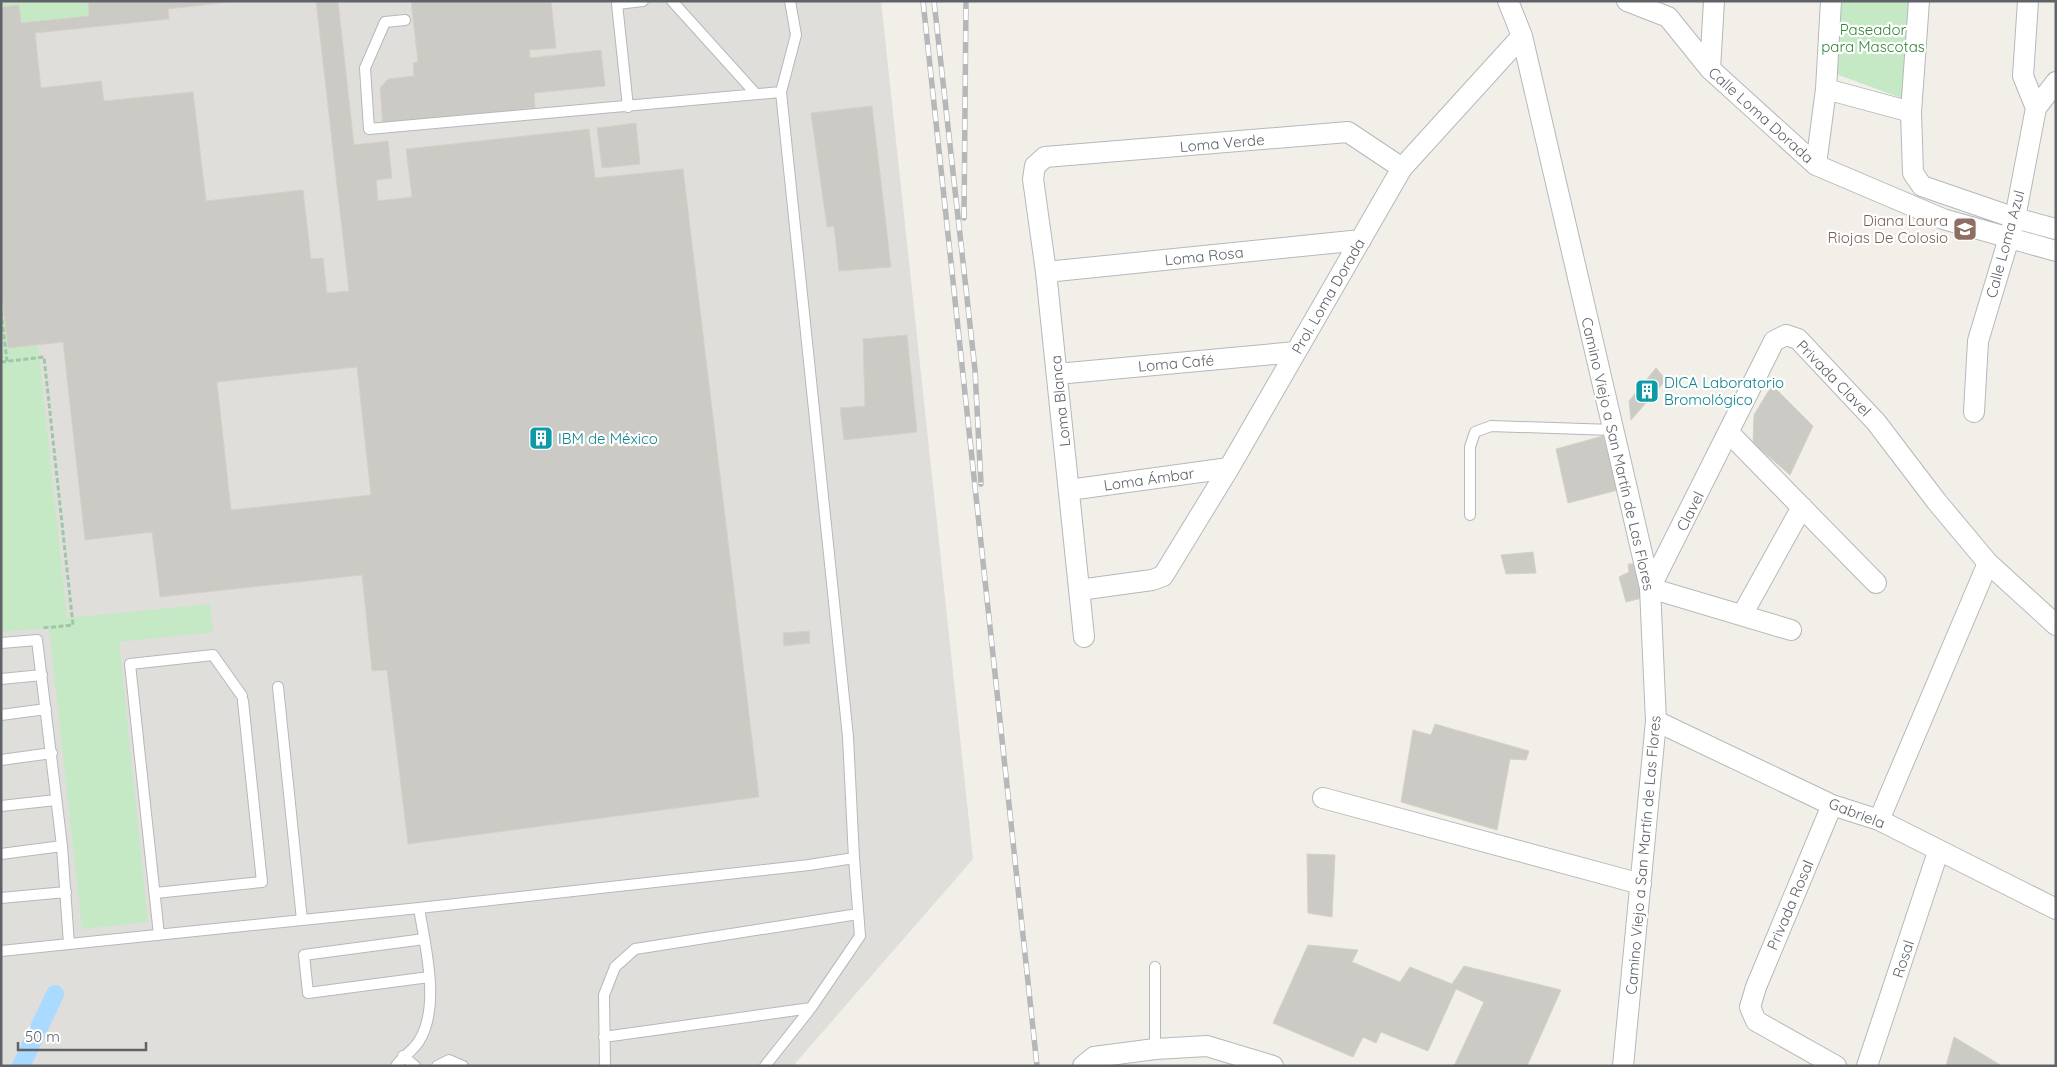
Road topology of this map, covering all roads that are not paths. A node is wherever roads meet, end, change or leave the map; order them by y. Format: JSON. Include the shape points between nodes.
{"nodes":[{"id":1,"x":643,"y":1,"type":"edge"},
{"id":2,"x":672,"y":1,"type":"edge"},
{"id":3,"x":790,"y":1,"type":"edge"},
{"id":4,"x":1508,"y":1,"type":"edge"},
{"id":5,"x":1627,"y":1,"type":"edge"},
{"id":6,"x":1714,"y":1,"type":"edge"},
{"id":7,"x":1831,"y":1,"type":"edge"},
{"id":8,"x":1919,"y":1,"type":"edge"},
{"id":9,"x":2028,"y":1,"type":"edge"},
{"id":10,"x":405,"y":20,"type":"dead end"},
{"id":11,"x":1522,"y":36,"type":"junction"},
{"id":12,"x":1710,"y":69,"type":"junction"},
{"id":13,"x":2056,"y":82,"type":"edge"},
{"id":14,"x":1826,"y":89,"type":"junction"},
{"id":15,"x":781,"y":92,"type":"junction"},
{"id":16,"x":756,"y":94,"type":"junction"},
{"id":17,"x":628,"y":107,"type":"junction"},
{"id":18,"x":2036,"y":108,"type":"junction"},
{"id":19,"x":1911,"y":112,"type":"junction"},
{"id":20,"x":1816,"y":165,"type":"junction"},
{"id":21,"x":1034,"y":166,"type":"joint"},
{"id":22,"x":1402,"y":168,"type":"junction"},
{"id":23,"x":2015,"y":218,"type":"junction"},
{"id":24,"x":2056,"y":229,"type":"edge"},
{"id":25,"x":2010,"y":238,"type":"junction"},
{"id":26,"x":1361,"y":240,"type":"junction"},
{"id":27,"x":2056,"y":251,"type":"edge"},
{"id":28,"x":1046,"y":272,"type":"junction"},
{"id":29,"x":1296,"y":352,"type":"junction"},
{"id":30,"x":1057,"y":374,"type":"junction"},
{"id":31,"x":1974,"y":412,"type":"dead end"},
{"id":32,"x":1614,"y":430,"type":"junction"},
{"id":33,"x":1729,"y":433,"type":"junction"},
{"id":34,"x":1229,"y":468,"type":"junction"},
{"id":35,"x":1069,"y":490,"type":"junction"},
{"id":36,"x":1802,"y":507,"type":"junction"},
{"id":37,"x":1470,"y":515,"type":"dead end"},
{"id":38,"x":1988,"y":563,"type":"junction"},
{"id":39,"x":1876,"y":583,"type":"dead end"},
{"id":40,"x":1650,"y":588,"type":"junction"},
{"id":41,"x":1079,"y":590,"type":"junction"},
{"id":42,"x":1742,"y":615,"type":"junction"},
{"id":43,"x":2056,"y":625,"type":"edge"},
{"id":44,"x":1791,"y":630,"type":"dead end"},
{"id":45,"x":1084,"y":637,"type":"dead end"},
{"id":46,"x":1,"y":643,"type":"edge"},
{"id":47,"x":42,"y":675,"type":"junction"},
{"id":48,"x":1,"y":679,"type":"edge"},
{"id":49,"x":278,"y":687,"type":"dead end"},
{"id":50,"x":46,"y":709,"type":"junction"},
{"id":51,"x":1,"y":715,"type":"edge"},
{"id":52,"x":1656,"y":720,"type":"junction"},
{"id":53,"x":52,"y":753,"type":"junction"},
{"id":54,"x":1,"y":760,"type":"edge"},
{"id":55,"x":1323,"y":798,"type":"dead end"},
{"id":56,"x":56,"y":800,"type":"junction"},
{"id":57,"x":1832,"y":805,"type":"junction"},
{"id":58,"x":1,"y":806,"type":"edge"},
{"id":59,"x":1879,"y":820,"type":"junction"},
{"id":60,"x":62,"y":846,"type":"junction"},
{"id":61,"x":1938,"y":852,"type":"junction"},
{"id":62,"x":1,"y":854,"type":"edge"},
{"id":63,"x":854,"y":858,"type":"junction"},
{"id":64,"x":1641,"y":884,"type":"junction"},
{"id":65,"x":66,"y":892,"type":"junction"},
{"id":66,"x":155,"y":893,"type":"junction"},
{"id":67,"x":1,"y":898,"type":"edge"},
{"id":68,"x":419,"y":908,"type":"junction"},
{"id":69,"x":2056,"y":909,"type":"edge"},
{"id":70,"x":858,"y":914,"type":"junction"},
{"id":71,"x":302,"y":920,"type":"junction"},
{"id":72,"x":159,"y":935,"type":"junction"},
{"id":73,"x":424,"y":939,"type":"junction"},
{"id":74,"x":69,"y":944,"type":"junction"},
{"id":75,"x":1,"y":951,"type":"edge"},
{"id":76,"x":1155,"y":967,"type":"dead end"},
{"id":77,"x":429,"y":977,"type":"junction"},
{"id":78,"x":812,"y":1008,"type":"junction"},
{"id":79,"x":604,"y":1038,"type":"junction"},
{"id":80,"x":1155,"y":1049,"type":"junction"},
{"id":81,"x":403,"y":1056,"type":"junction"},
{"id":82,"x":396,"y":1066,"type":"edge"},
{"id":83,"x":415,"y":1066,"type":"edge"},
{"id":84,"x":437,"y":1066,"type":"edge"},
{"id":85,"x":463,"y":1066,"type":"edge"},
{"id":86,"x":605,"y":1066,"type":"edge"},
{"id":87,"x":765,"y":1066,"type":"edge"},
{"id":88,"x":1083,"y":1066,"type":"edge"},
{"id":89,"x":1273,"y":1066,"type":"edge"},
{"id":90,"x":1623,"y":1066,"type":"edge"},
{"id":91,"x":1836,"y":1066,"type":"edge"},
{"id":92,"x":1867,"y":1066,"type":"edge"}],
"edges":[{"from":1,"to":17,"type":"lane","via":[[617,4]]},
{"from":2,"to":16,"type":"lane"},
{"from":3,"to":15,"type":"lane","via":[[796,35]]},
{"from":4,"to":11,"type":"street","name":"Camino Viejo a San Martín de Las Flores"},
{"from":5,"to":12,"type":"street","name":"Calle Loma Dorada","via":[[1668,16]]},
{"from":6,"to":12,"type":"street"},
{"from":7,"to":14,"type":"street"},
{"from":8,"to":19,"type":"street"},
{"from":9,"to":18,"type":"street","via":[[2023,76]]},
{"from":10,"to":17,"type":"lane","via":[[385,22],[365,68],[369,130]]},
{"from":11,"to":22,"type":"street","name":"Prol. Loma Dorada"},
{"from":11,"to":32,"type":"street","name":"Camino Viejo a San Martín de Las Flores"},
{"from":12,"to":20,"type":"street","name":"Calle Loma Dorada"},
{"from":13,"to":18,"type":"street","name":"Calle Loma Azul"},
{"from":14,"to":19,"type":"street"},
{"from":14,"to":20,"type":"street"},
{"from":15,"to":16,"type":"lane"},
{"from":15,"to":63,"type":"lane","via":[[848,737]]},
{"from":16,"to":17,"type":"lane"},
{"from":18,"to":23,"type":"street","name":"Calle Loma Azul"},
{"from":19,"to":23,"type":"street","via":[[1914,173],[1922,186]]},
{"from":20,"to":25,"type":"street","name":"Calle Loma Dorada","via":[[1943,219]]},
{"from":21,"to":22,"type":"street","name":"Loma Verde","via":[[1046,157],[1348,132]]},
{"from":21,"to":28,"type":"street","name":"Loma Blanca"},
{"from":22,"to":26,"type":"street","name":"Prol. Loma Dorada"},
{"from":23,"to":24,"type":"street"},
{"from":23,"to":25,"type":"street","name":"Calle Loma Azul"},
{"from":25,"to":27,"type":"street","name":"Calle Loma Dorada"},
{"from":25,"to":31,"type":"street","name":"Calle Loma Azul","via":[[1978,341]]},
{"from":26,"to":28,"type":"street","name":"Loma Rosa"},
{"from":26,"to":29,"type":"street","name":"Prol. Loma Dorada"},
{"from":28,"to":30,"type":"street","name":"Loma Blanca"},
{"from":29,"to":30,"type":"street","name":"Loma Café"},
{"from":29,"to":34,"type":"street","name":"Prol. Loma Dorada"},
{"from":30,"to":35,"type":"street","name":"Loma Blanca"},
{"from":32,"to":37,"type":"lane","via":[[1492,426],[1476,432],[1470,447]]},
{"from":32,"to":40,"type":"street","name":"Camino Viejo a San Martín de Las Flores"},
{"from":33,"to":36,"type":"street"},
{"from":33,"to":38,"type":"street","name":"Privada Clavel","via":[[1774,341],[1786,335],[1798,339],[1876,422]]},
{"from":33,"to":40,"type":"street","name":"Clavel"},
{"from":34,"to":35,"type":"street","name":"Loma Ámbar"},
{"from":34,"to":41,"type":"street","name":"Prol. Loma Dorada","via":[[1163,576]]},
{"from":35,"to":41,"type":"street","name":"Loma Blanca"},
{"from":36,"to":39,"type":"street"},
{"from":36,"to":42,"type":"street"},
{"from":38,"to":43,"type":"street","name":"Privada Clavel"},
{"from":38,"to":59,"type":"street"},
{"from":40,"to":42,"type":"street"},
{"from":40,"to":52,"type":"street","name":"Camino Viejo a San Martín de Las Flores"},
{"from":41,"to":45,"type":"street","name":"Loma Blanca"},
{"from":42,"to":44,"type":"street"},
{"from":46,"to":47,"type":"lane","via":[[37,640]]},
{"from":47,"to":48,"type":"lane"},
{"from":47,"to":50,"type":"lane"},
{"from":49,"to":71,"type":"lane"},
{"from":50,"to":51,"type":"lane"},
{"from":50,"to":53,"type":"lane"},
{"from":52,"to":57,"type":"street","name":"Gabriela"},
{"from":52,"to":64,"type":"street","name":"Camino Viejo a San Martín de Las Flores"},
{"from":53,"to":54,"type":"lane"},
{"from":53,"to":56,"type":"lane"},
{"from":55,"to":64,"type":"street"},
{"from":56,"to":58,"type":"lane"},
{"from":56,"to":60,"type":"lane"},
{"from":57,"to":59,"type":"street","name":"Gabriela"},
{"from":57,"to":91,"type":"street","name":"Privada Rosal","via":[[1750,1007],[1756,1021]]},
{"from":59,"to":61,"type":"street","name":"Gabriela"},
{"from":60,"to":62,"type":"lane"},
{"from":60,"to":65,"type":"lane"},
{"from":61,"to":69,"type":"street","name":"Gabriela"},
{"from":61,"to":92,"type":"street","name":"Rosal"},
{"from":63,"to":68,"type":"lane","via":[[809,866]]},
{"from":63,"to":70,"type":"lane"},
{"from":64,"to":90,"type":"street","name":"Camino Viejo a San Martín de Las Flores"},
{"from":65,"to":67,"type":"lane"},
{"from":65,"to":74,"type":"lane"},
{"from":66,"to":66,"type":"lane","via":[[130,664],[213,655],[242,698],[262,882]]},
{"from":66,"to":72,"type":"lane"},
{"from":68,"to":71,"type":"lane"},
{"from":68,"to":73,"type":"lane"},
{"from":70,"to":78,"type":"lane","via":[[860,936]]},
{"from":70,"to":79,"type":"lane","via":[[635,949],[615,967],[604,995]]},
{"from":71,"to":72,"type":"lane"},
{"from":72,"to":74,"type":"lane"},
{"from":73,"to":77,"type":"lane"},
{"from":73,"to":77,"type":"lane","via":[[304,955],[308,993]]},
{"from":74,"to":75,"type":"lane"},
{"from":76,"to":80,"type":"lane"},
{"from":77,"to":81,"type":"lane","via":[[428,1019],[419,1042]]},
{"from":78,"to":79,"type":"lane"},
{"from":78,"to":87,"type":"lane"},
{"from":79,"to":86,"type":"lane"},
{"from":80,"to":88,"type":"street","via":[[1094,1057]]},
{"from":80,"to":89,"type":"street","via":[[1207,1046]]},
{"from":81,"to":82,"type":"lane"},
{"from":81,"to":83,"type":"lane"},
{"from":84,"to":85,"type":"lane","via":[[448,1060]]}]}
